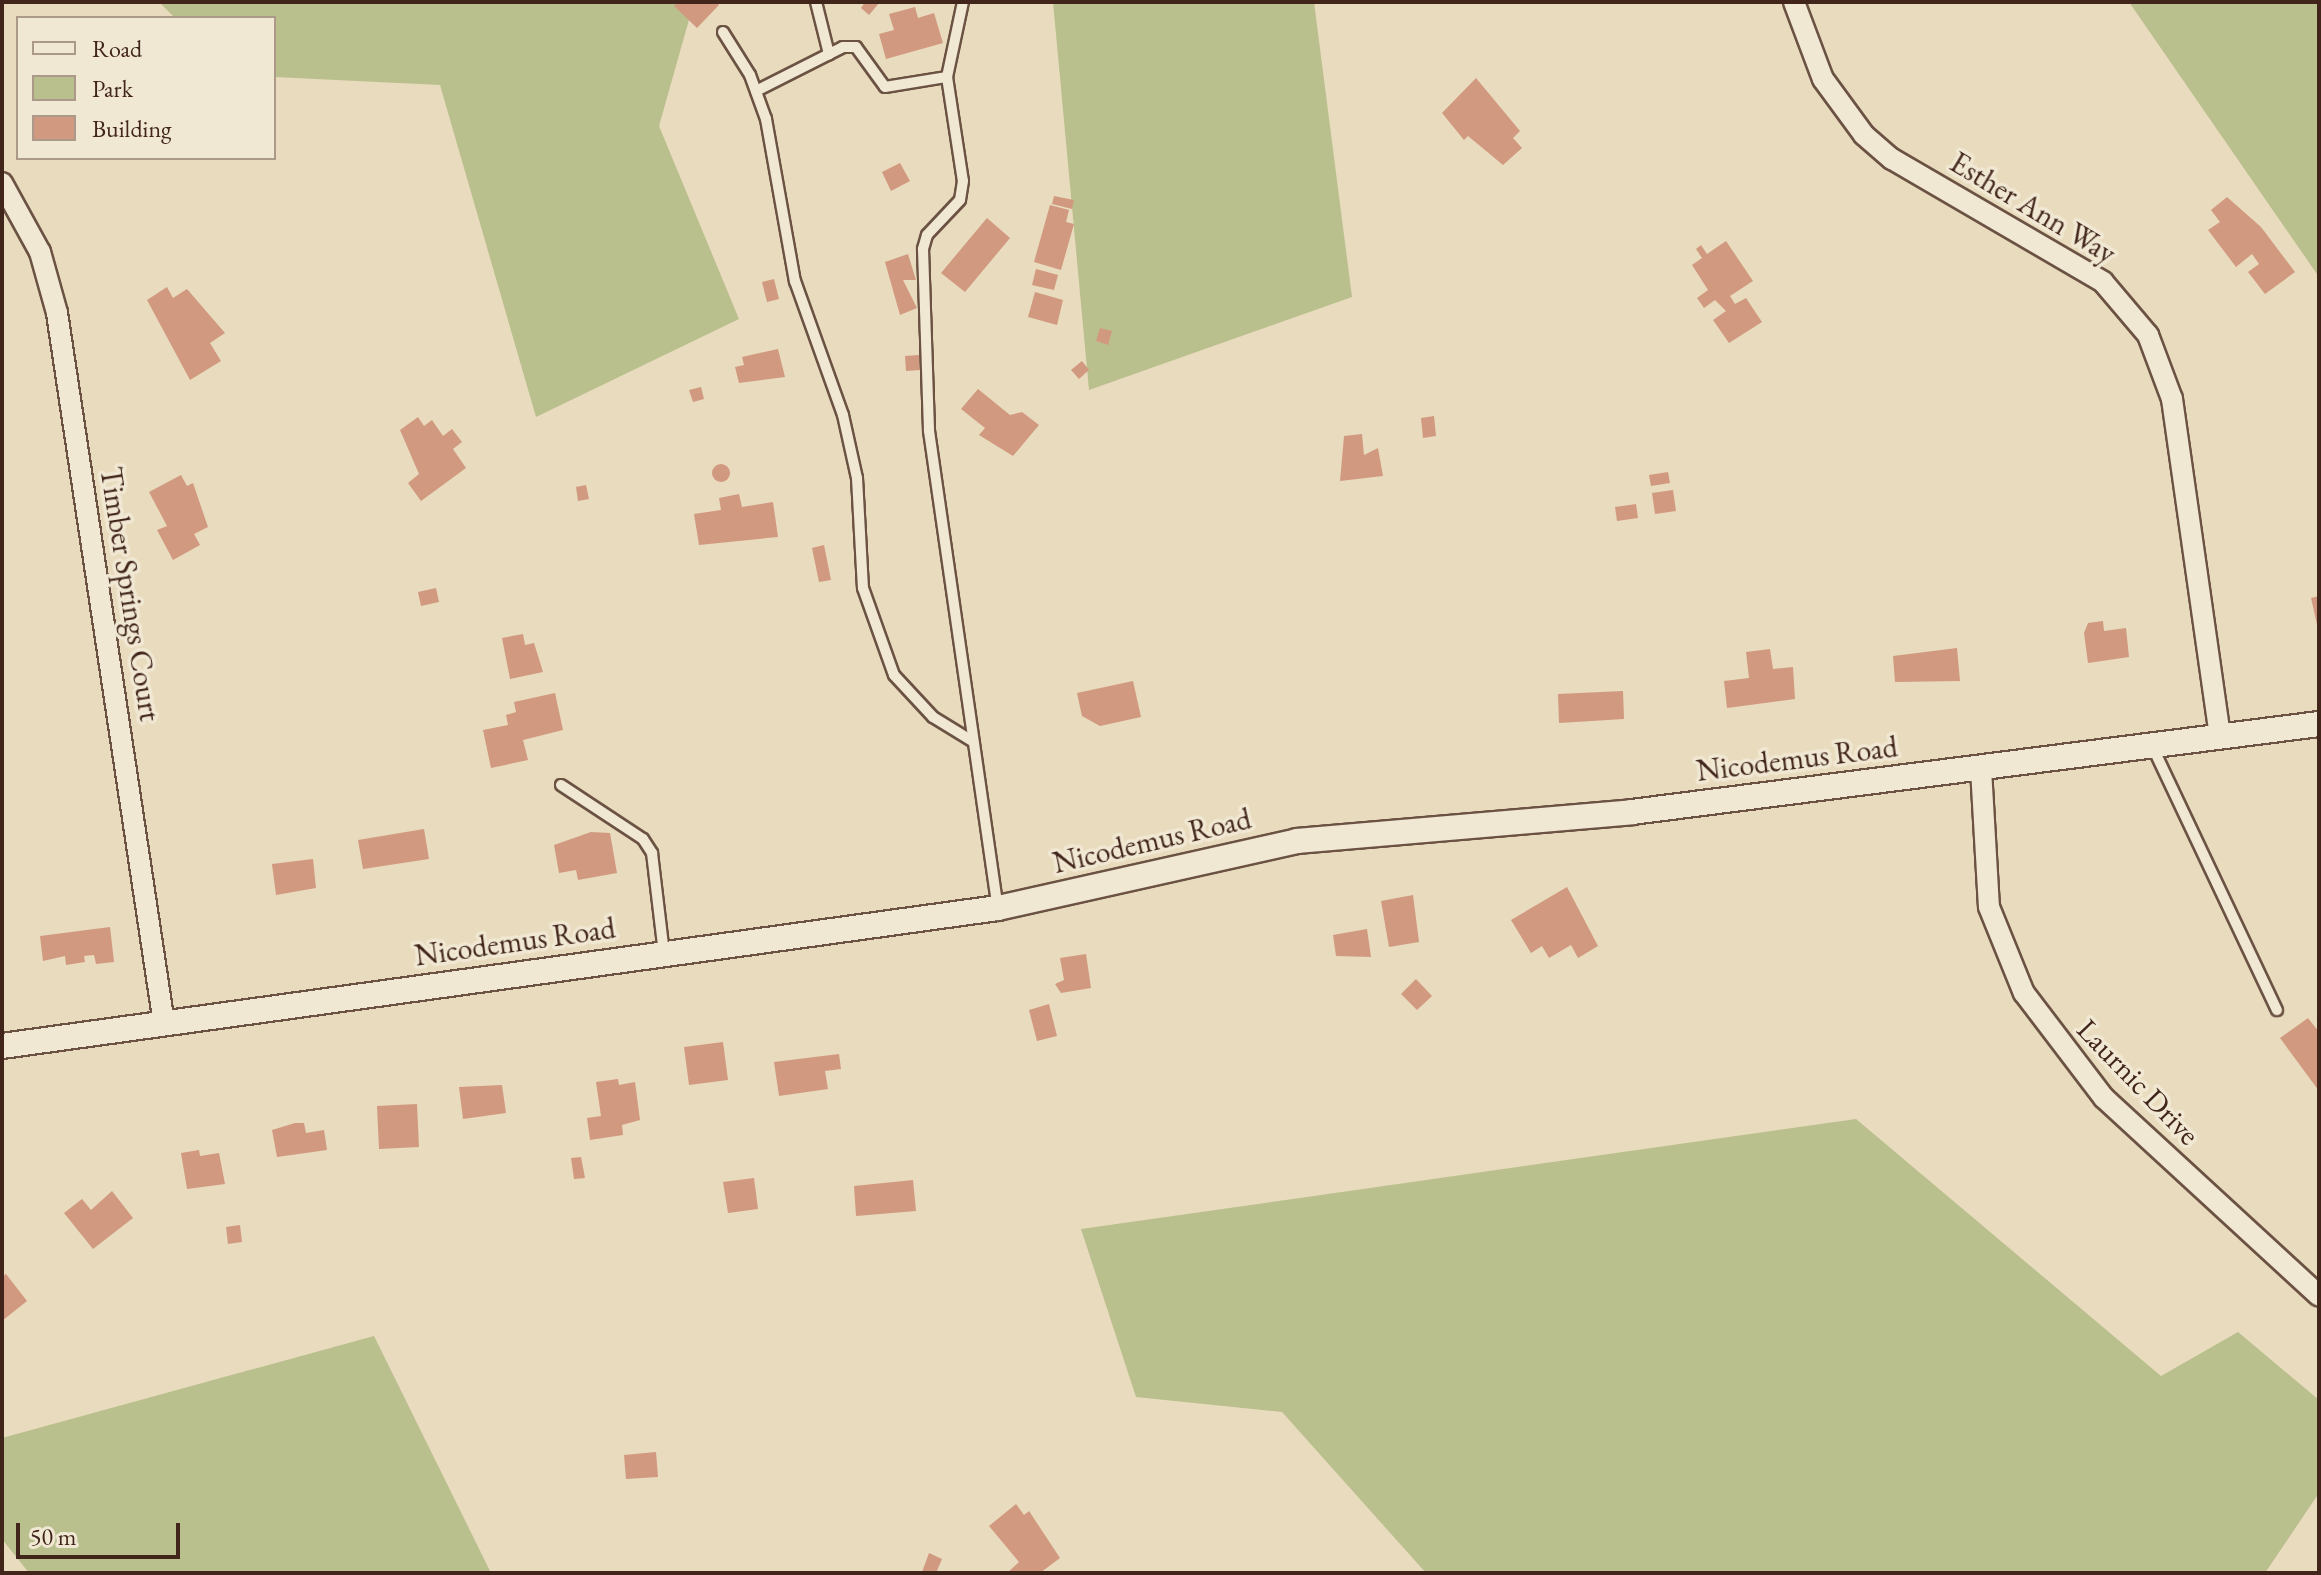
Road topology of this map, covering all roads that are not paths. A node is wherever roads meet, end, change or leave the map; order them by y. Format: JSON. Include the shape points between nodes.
{"nodes":[{"id":1,"x":816,"y":2,"type":"edge"},
{"id":2,"x":963,"y":2,"type":"edge"},
{"id":3,"x":1794,"y":2,"type":"edge"},
{"id":4,"x":723,"y":32,"type":"dead end"},
{"id":5,"x":829,"y":54,"type":"junction"},
{"id":6,"x":947,"y":77,"type":"junction"},
{"id":7,"x":756,"y":91,"type":"junction"},
{"id":8,"x":2,"y":183,"type":"edge"},
{"id":9,"x":2319,"y":724,"type":"edge"},
{"id":10,"x":2220,"y":735,"type":"junction"},
{"id":11,"x":972,"y":741,"type":"junction"},
{"id":12,"x":2151,"y":745,"type":"junction"},
{"id":13,"x":1981,"y":769,"type":"junction"},
{"id":14,"x":561,"y":785,"type":"dead end"},
{"id":15,"x":998,"y":908,"type":"junction"},
{"id":16,"x":664,"y":954,"type":"junction"},
{"id":17,"x":2277,"y":1010,"type":"dead end"},
{"id":18,"x":164,"y":1024,"type":"junction"},
{"id":19,"x":2,"y":1046,"type":"edge"},
{"id":20,"x":2319,"y":1296,"type":"edge"}],
"edges":[{"from":1,"to":5,"type":"lane"},
{"from":2,"to":6,"type":"lane"},
{"from":3,"to":10,"type":"street","name":"Esther Ann Way","via":[[1823,79],[1864,135],[1892,159],[2103,282],[2148,335],[2172,399]]},
{"from":4,"to":7,"type":"lane"},
{"from":5,"to":6,"type":"lane","via":[[856,47],[885,87]]},
{"from":5,"to":7,"type":"lane"},
{"from":6,"to":11,"type":"lane","via":[[963,181],[960,200],[927,235],[923,249],[928,401]]},
{"from":7,"to":11,"type":"lane","via":[[795,281],[843,415],[857,478],[863,588],[894,675],[933,717]]},
{"from":8,"to":18,"type":"street","name":"Timber Springs Court","via":[[40,252],[57,313]]},
{"from":9,"to":10,"type":"street","name":"Nicodemus Road"},
{"from":10,"to":12,"type":"street","name":"Nicodemus Road"},
{"from":11,"to":15,"type":"lane"},
{"from":12,"to":13,"type":"street","name":"Nicodemus Road"},
{"from":12,"to":17,"type":"lane"},
{"from":13,"to":15,"type":"street","name":"Nicodemus Road","via":[[1632,812],[1297,841]]},
{"from":13,"to":20,"type":"street","name":"Laurnic Drive","via":[[1989,907],[2024,993],[2104,1098]]},
{"from":14,"to":16,"type":"lane","via":[[643,839],[652,853]]},
{"from":15,"to":16,"type":"street","name":"Nicodemus Road"},
{"from":16,"to":18,"type":"street","name":"Nicodemus Road"},
{"from":18,"to":19,"type":"street","name":"Nicodemus Road"}]}
